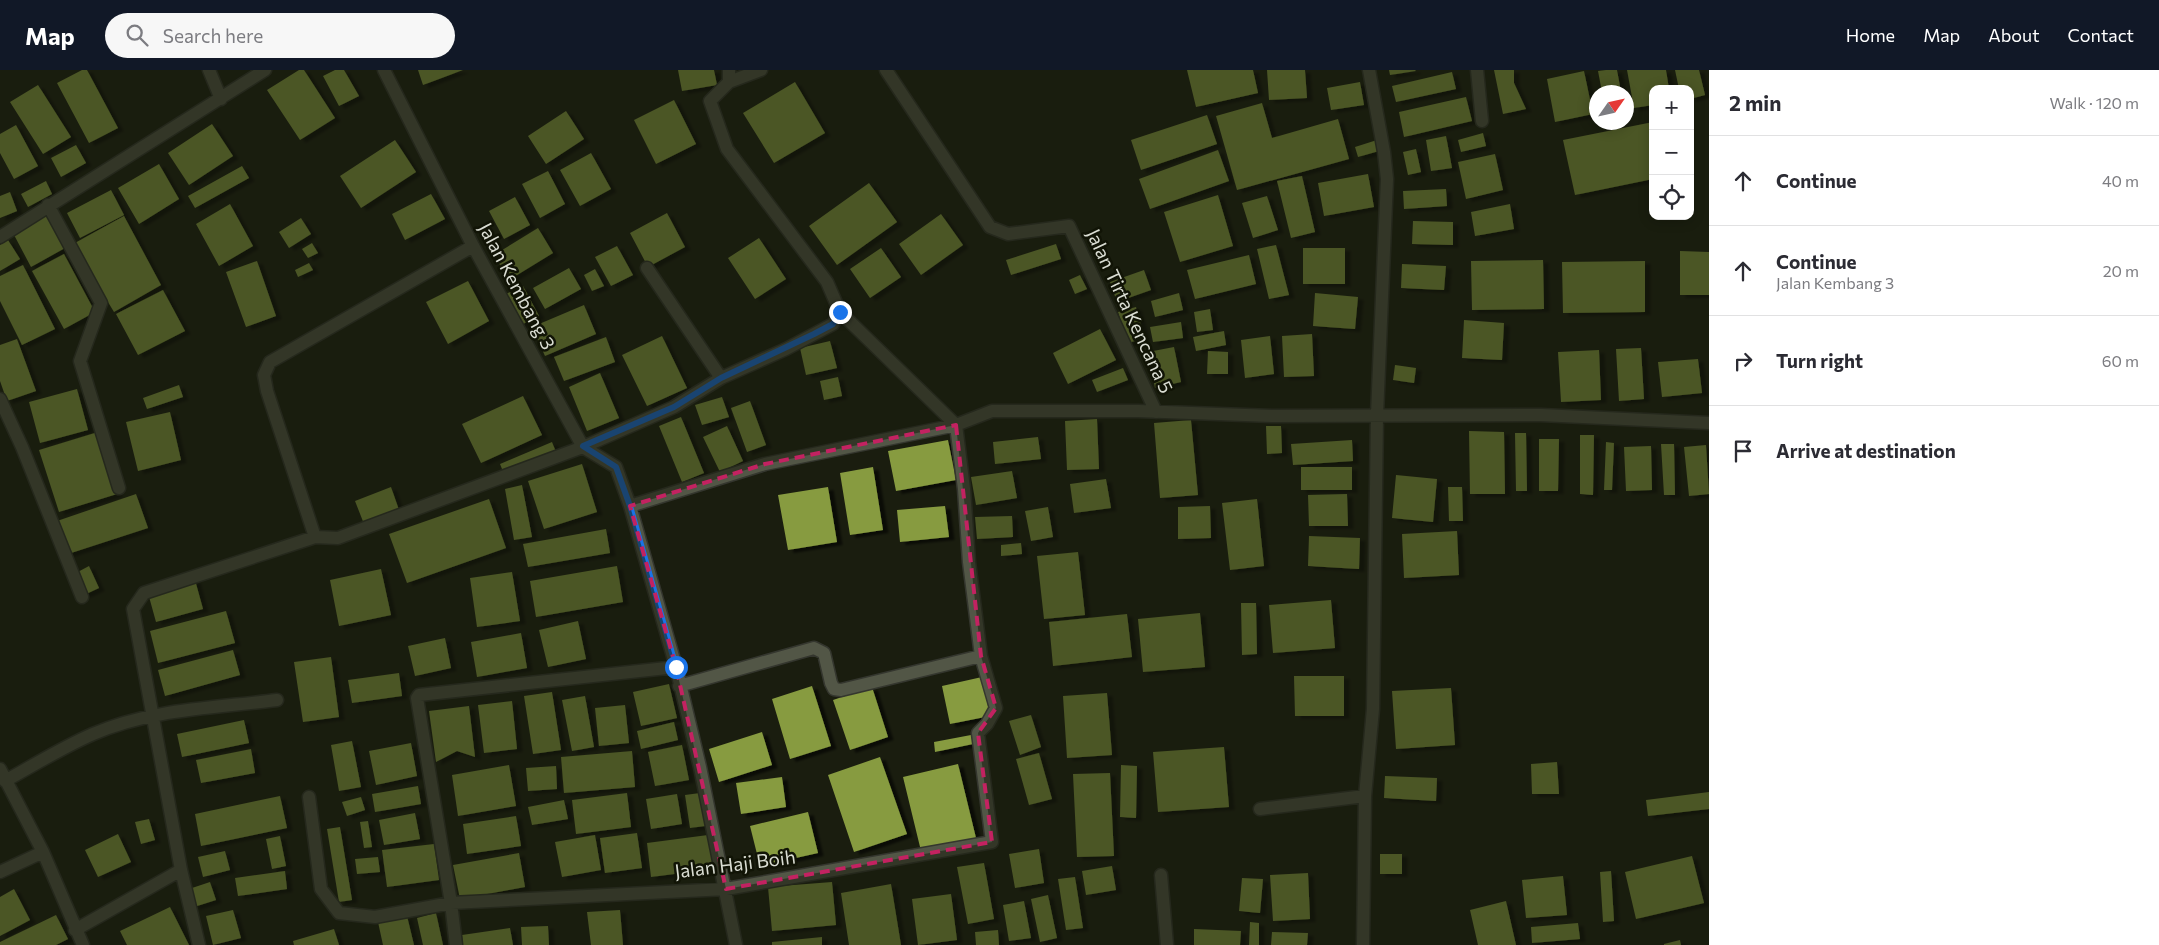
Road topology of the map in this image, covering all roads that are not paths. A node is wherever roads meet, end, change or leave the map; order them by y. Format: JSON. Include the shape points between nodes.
{"nodes":[{"id":1,"x":209,"y":70,"type":"edge"},
{"id":2,"x":265,"y":70,"type":"edge"},
{"id":3,"x":384,"y":70,"type":"edge"},
{"id":4,"x":761,"y":70,"type":"edge"},
{"id":5,"x":886,"y":70,"type":"edge"},
{"id":6,"x":1369,"y":70,"type":"edge"},
{"id":7,"x":1477,"y":70,"type":"edge"},
{"id":8,"x":729,"y":76,"type":"edge"},
{"id":9,"x":221,"y":99,"type":"junction"},
{"id":10,"x":1482,"y":120,"type":"dead end"},
{"id":11,"x":48,"y":205,"type":"junction"},
{"id":12,"x":0,"y":237,"type":"edge"},
{"id":13,"x":473,"y":246,"type":"junction"},
{"id":14,"x":647,"y":268,"type":"dead end"},
{"id":15,"x":840,"y":312,"type":"junction"},
{"id":16,"x":721,"y":378,"type":"junction"},
{"id":17,"x":0,"y":399,"type":"edge"},
{"id":18,"x":1156,"y":412,"type":"junction"},
{"id":19,"x":1377,"y":415,"type":"junction"},
{"id":20,"x":1709,"y":423,"type":"edge"},
{"id":21,"x":956,"y":424,"type":"junction"},
{"id":22,"x":583,"y":446,"type":"junction"},
{"id":23,"x":119,"y":488,"type":"dead end"},
{"id":24,"x":630,"y":506,"type":"junction"},
{"id":25,"x":315,"y":537,"type":"junction"},
{"id":26,"x":82,"y":597,"type":"dead end"},
{"id":27,"x":981,"y":656,"type":"junction"},
{"id":28,"x":676,"y":667,"type":"junction"},
{"id":29,"x":679,"y":686,"type":"junction"},
{"id":30,"x":276,"y":700,"type":"dead end"},
{"id":31,"x":154,"y":715,"type":"junction"},
{"id":32,"x":3,"y":775,"type":"edge"},
{"id":33,"x":1365,"y":796,"type":"junction"},
{"id":34,"x":310,"y":797,"type":"dead end"},
{"id":35,"x":1260,"y":810,"type":"dead end"},
{"id":36,"x":43,"y":852,"type":"junction"},
{"id":37,"x":181,"y":870,"type":"junction"},
{"id":38,"x":0,"y":872,"type":"edge"},
{"id":39,"x":1161,"y":875,"type":"dead end"},
{"id":40,"x":726,"y":888,"type":"junction"},
{"id":41,"x":451,"y":903,"type":"junction"},
{"id":42,"x":75,"y":930,"type":"junction"},
{"id":43,"x":83,"y":945,"type":"edge"},
{"id":44,"x":199,"y":945,"type":"edge"},
{"id":45,"x":456,"y":945,"type":"edge"},
{"id":46,"x":736,"y":945,"type":"edge"},
{"id":47,"x":1167,"y":945,"type":"edge"},
{"id":48,"x":1363,"y":945,"type":"edge"}],
"edges":[{"from":1,"to":9,"type":"street"},
{"from":2,"to":9,"type":"street"},
{"from":3,"to":13,"type":"street","name":"Jalan Kembang 3"},
{"from":4,"to":8,"type":"street"},
{"from":5,"to":18,"type":"street","name":"Jalan Tirta Kencana 5","via":[[990,227],[1008,234],[1069,226]]},
{"from":6,"to":19,"type":"street","via":[[1387,179]]},
{"from":7,"to":10,"type":"street"},
{"from":8,"to":15,"type":"street","via":[[710,101],[727,149],[827,282]]},
{"from":9,"to":11,"type":"street"},
{"from":11,"to":12,"type":"street"},
{"from":11,"to":23,"type":"street","via":[[101,303],[80,361]]},
{"from":13,"to":22,"type":"street","name":"Jalan Kembang 3"},
{"from":13,"to":25,"type":"street","via":[[270,362],[264,375],[266,391]]},
{"from":14,"to":16,"type":"street"},
{"from":15,"to":16,"type":"street","via":[[833,324]]},
{"from":15,"to":21,"type":"street"},
{"from":16,"to":22,"type":"street","via":[[674,407]]},
{"from":17,"to":26,"type":"street"},
{"from":18,"to":19,"type":"street"},
{"from":18,"to":21,"type":"street","via":[[992,411]]},
{"from":19,"to":20,"type":"street","via":[[1541,415]]},
{"from":19,"to":33,"type":"street","via":[[1373,709]]},
{"from":21,"to":24,"type":"street","via":[[765,464]]},
{"from":21,"to":27,"type":"street"},
{"from":22,"to":24,"type":"street","name":"Jalan Kembang 3","via":[[616,467]]},
{"from":22,"to":25,"type":"street","via":[[338,538]]},
{"from":24,"to":28,"type":"street","name":"Jalan Kembang 3"},
{"from":25,"to":31,"type":"street","via":[[144,593],[133,609]]},
{"from":27,"to":29,"type":"street","via":[[840,690],[834,689],[831,683],[824,653],[814,648]]},
{"from":27,"to":40,"type":"street","name":"Jalan Haji Boih","via":[[996,708],[978,733],[992,842]]},
{"from":28,"to":29,"type":"street","name":"Jalan Kembang 3"},
{"from":28,"to":41,"type":"street","via":[[419,695],[416,702]]},
{"from":29,"to":40,"type":"street","name":"Jalan Kembang 3"},
{"from":30,"to":31,"type":"street"},
{"from":31,"to":32,"type":"street","via":[[92,734]]},
{"from":31,"to":37,"type":"street"},
{"from":32,"to":36,"type":"street"},
{"from":33,"to":35,"type":"street"},
{"from":33,"to":48,"type":"street"},
{"from":34,"to":41,"type":"street","name":"Jalan Haji Boih","via":[[321,889],[340,913],[375,917]]},
{"from":36,"to":38,"type":"street"},
{"from":36,"to":42,"type":"street"},
{"from":37,"to":42,"type":"street"},
{"from":37,"to":44,"type":"street"},
{"from":39,"to":47,"type":"street"},
{"from":40,"to":41,"type":"street","name":"Jalan Haji Boih"},
{"from":40,"to":46,"type":"street","name":"Jalan Kembang 3"},
{"from":41,"to":45,"type":"street"},
{"from":42,"to":43,"type":"street"}]}
